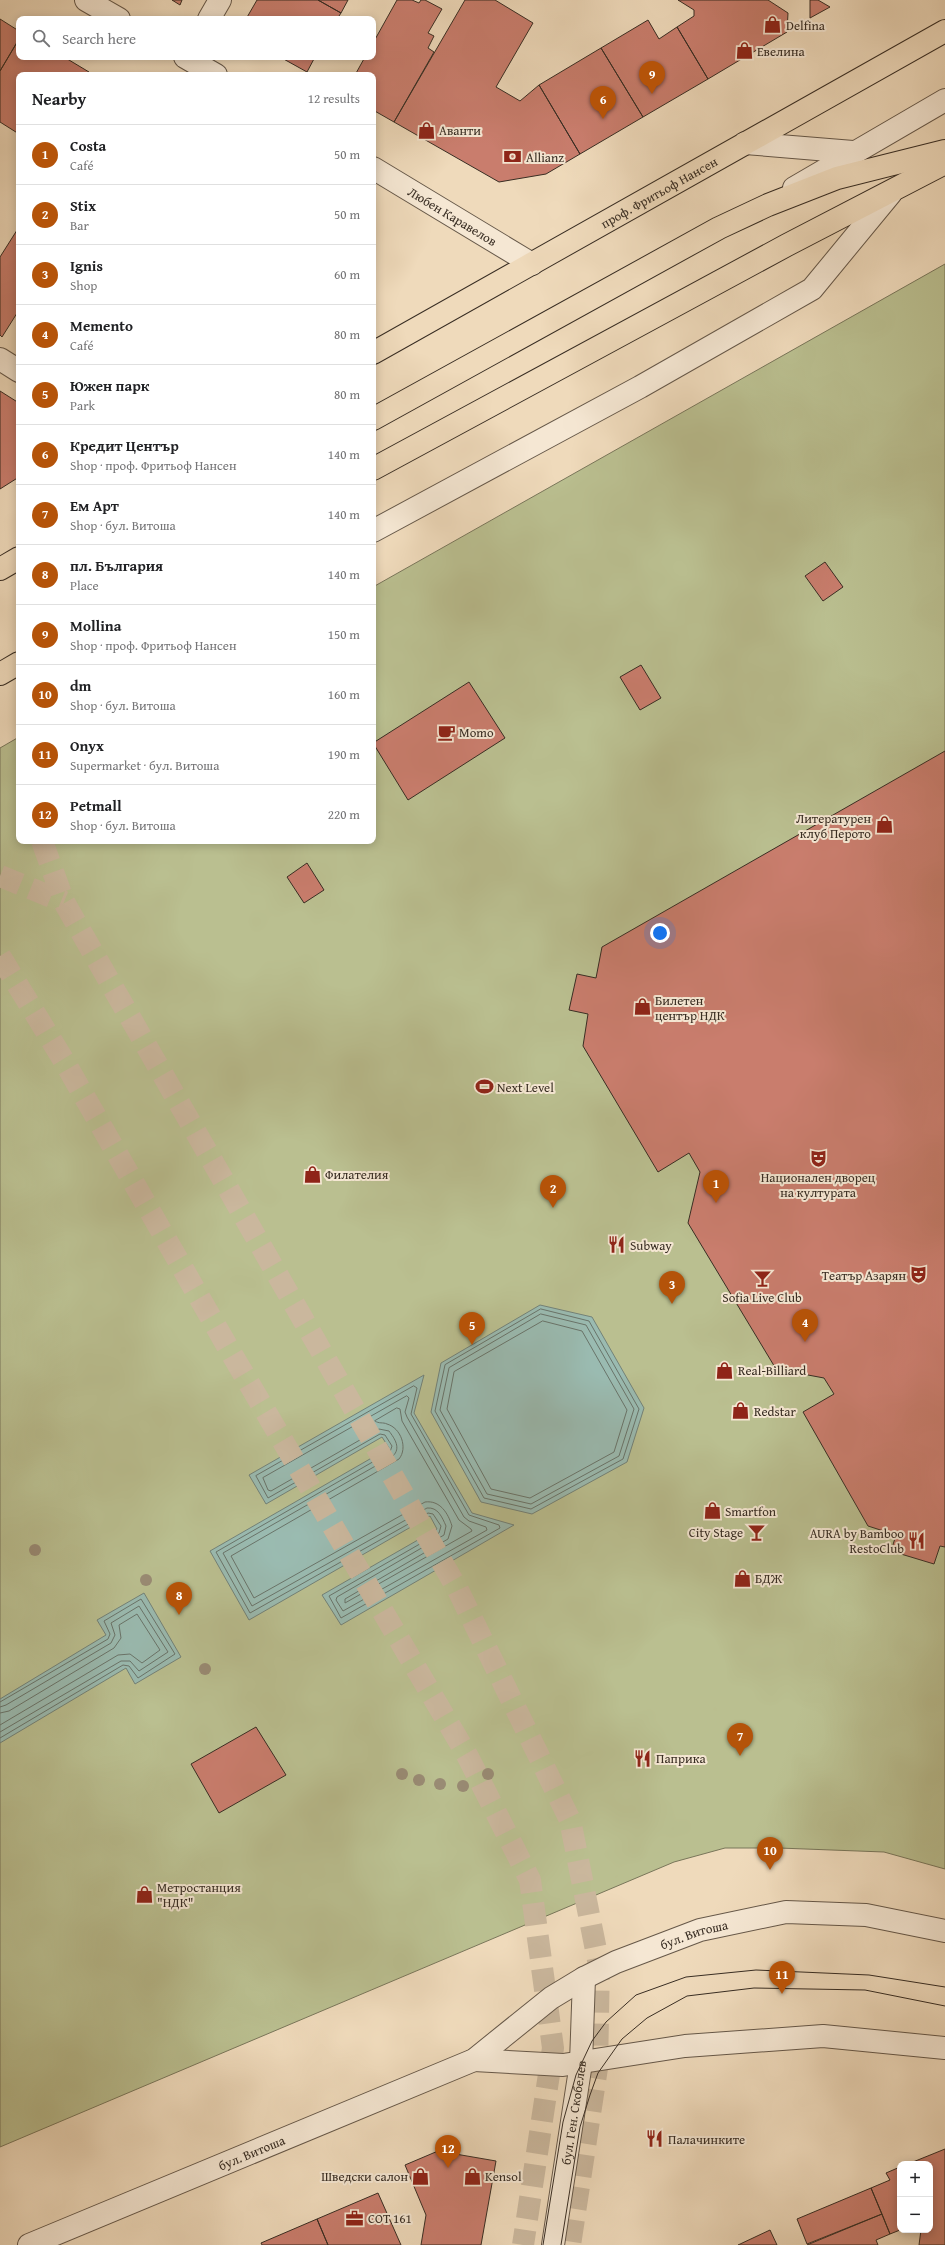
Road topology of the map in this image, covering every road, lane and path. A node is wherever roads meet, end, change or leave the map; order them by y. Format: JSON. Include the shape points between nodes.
{"nodes":[{"id":1,"x":86,"y":0,"type":"edge"},
{"id":2,"x":220,"y":0,"type":"edge"},
{"id":3,"x":114,"y":16,"type":"edge"},
{"id":4,"x":211,"y":16,"type":"edge"},
{"id":5,"x":945,"y":31,"type":"edge"},
{"id":6,"x":192,"y":60,"type":"edge"},
{"id":7,"x":211,"y":72,"type":"edge"},
{"id":8,"x":945,"y":100,"type":"edge"},
{"id":9,"x":745,"y":143,"type":"junction"},
{"id":10,"x":945,"y":151,"type":"edge"},
{"id":11,"x":853,"y":152,"type":"junction"},
{"id":12,"x":945,"y":163,"type":"edge"},
{"id":13,"x":376,"y":170,"type":"edge"},
{"id":14,"x":891,"y":192,"type":"junction"},
{"id":15,"x":768,"y":205,"type":"junction"},
{"id":16,"x":532,"y":264,"type":"junction"},
{"id":17,"x":376,"y":351,"type":"edge"},
{"id":18,"x":0,"y":358,"type":"edge"},
{"id":19,"x":16,"y":369,"type":"edge"},
{"id":20,"x":376,"y":417,"type":"edge"},
{"id":21,"x":376,"y":467,"type":"edge"},
{"id":22,"x":376,"y":530,"type":"edge"},
{"id":23,"x":16,"y":560,"type":"edge"},
{"id":24,"x":0,"y":569,"type":"edge"},
{"id":25,"x":16,"y":665,"type":"edge"},
{"id":26,"x":0,"y":674,"type":"edge"},
{"id":27,"x":945,"y":1931,"type":"edge"},
{"id":28,"x":584,"y":1978,"type":"junction"},
{"id":29,"x":945,"y":2048,"type":"edge"},
{"id":30,"x":474,"y":2060,"type":"junction"},
{"id":31,"x":581,"y":2063,"type":"junction"},
{"id":32,"x":29,"y":2245,"type":"edge"},
{"id":33,"x":553,"y":2245,"type":"edge"}],
"edges":[{"from":1,"to":3,"type":"street"},
{"from":2,"to":4,"type":"street"},
{"from":5,"to":9,"type":"main road","name":"проф. Фритьоф Нансен"},
{"from":6,"to":7,"type":"street"},
{"from":8,"to":11,"type":"street"},
{"from":9,"to":11,"type":"street"},
{"from":9,"to":16,"type":"main road","name":"проф. Фритьоф Нансен"},
{"from":10,"to":15,"type":"main road","via":[[837,178]]},
{"from":11,"to":15,"type":"street"},
{"from":12,"to":14,"type":"main road"},
{"from":13,"to":16,"type":"street","name":"Любен Каравелов"},
{"from":14,"to":21,"type":"main road","via":[[787,245]]},
{"from":14,"to":22,"type":"street","via":[[812,289],[640,388]]},
{"from":15,"to":20,"type":"main road","via":[[719,228]]},
{"from":16,"to":17,"type":"main road","name":"проф. Фритьоф Нансен"},
{"from":18,"to":19,"type":"street"},
{"from":23,"to":24,"type":"main road"},
{"from":25,"to":26,"type":"main road"},
{"from":27,"to":28,"type":"street","name":"бул. Витоша","via":[[866,1915],[786,1912],[700,1930],[616,1962]]},
{"from":28,"to":30,"type":"street","name":"бул. Витоша","via":[[551,1998]]},
{"from":28,"to":31,"type":"street","name":"бул. Ген. Скобелев"},
{"from":29,"to":31,"type":"street","name":"бул. Витоша","via":[[823,2036],[685,2046]]},
{"from":30,"to":31,"type":"street","name":"бул. Витоша","via":[[563,2065]]},
{"from":30,"to":32,"type":"street","name":"бул. Витоша"},
{"from":31,"to":33,"type":"street","name":"бул. Ген. Скобелев"}]}
